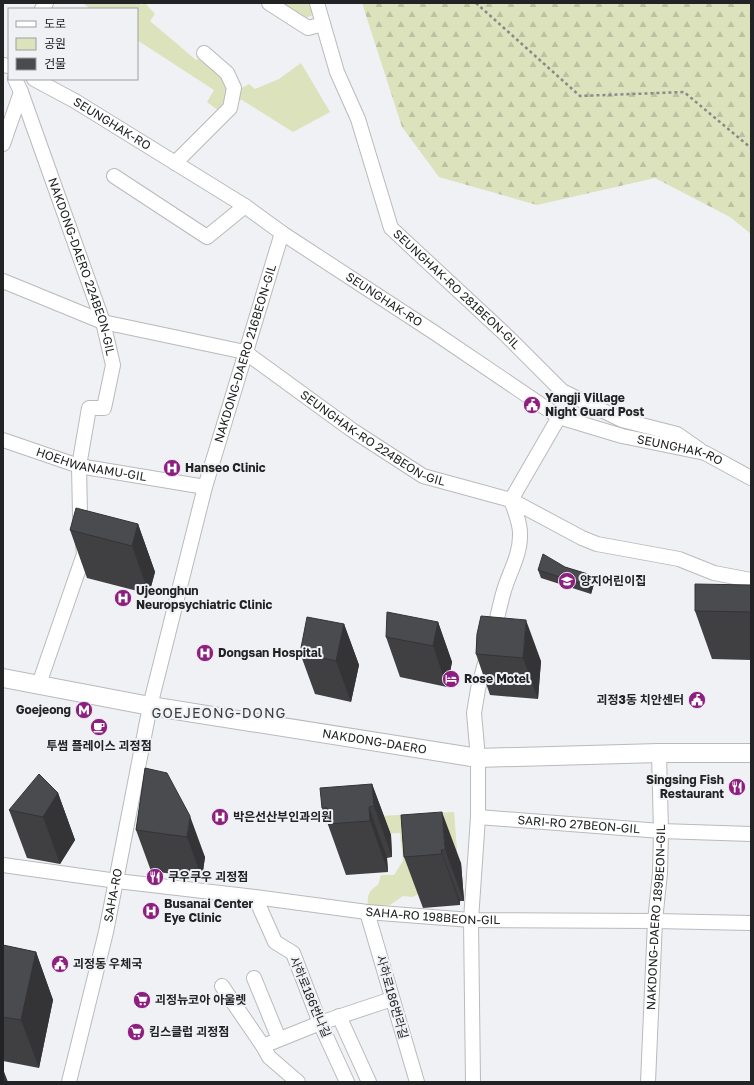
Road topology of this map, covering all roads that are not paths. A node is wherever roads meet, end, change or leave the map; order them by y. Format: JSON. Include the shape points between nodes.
{"nodes":[{"id":1,"x":269,"y":3,"type":"edge"},
{"id":2,"x":317,"y":3,"type":"edge"},
{"id":3,"x":323,"y":24,"type":"junction"},
{"id":4,"x":204,"y":53,"type":"dead end"},
{"id":5,"x":15,"y":80,"type":"edge"},
{"id":6,"x":36,"y":80,"type":"edge"},
{"id":7,"x":21,"y":92,"type":"junction"},
{"id":8,"x":3,"y":144,"type":"edge"},
{"id":9,"x":175,"y":163,"type":"junction"},
{"id":10,"x":114,"y":176,"type":"dead end"},
{"id":11,"x":245,"y":206,"type":"junction"},
{"id":12,"x":282,"y":233,"type":"junction"},
{"id":13,"x":3,"y":281,"type":"edge"},
{"id":14,"x":103,"y":322,"type":"junction"},
{"id":15,"x":245,"y":352,"type":"junction"},
{"id":16,"x":560,"y":417,"type":"junction"},
{"id":17,"x":3,"y":440,"type":"edge"},
{"id":18,"x":705,"y":453,"type":"junction"},
{"id":19,"x":79,"y":466,"type":"junction"},
{"id":20,"x":751,"y":478,"type":"edge"},
{"id":21,"x":205,"y":487,"type":"junction"},
{"id":22,"x":511,"y":500,"type":"junction"},
{"id":23,"x":751,"y":580,"type":"edge"},
{"id":24,"x":3,"y":678,"type":"edge"},
{"id":25,"x":39,"y":684,"type":"junction"},
{"id":26,"x":150,"y":706,"type":"junction"},
{"id":27,"x":659,"y":753,"type":"junction"},
{"id":28,"x":751,"y":753,"type":"edge"},
{"id":29,"x":478,"y":758,"type":"junction"},
{"id":30,"x":478,"y":817,"type":"junction"},
{"id":31,"x":661,"y":831,"type":"junction"},
{"id":32,"x":751,"y":834,"type":"edge"},
{"id":33,"x":3,"y":865,"type":"edge"},
{"id":34,"x":117,"y":881,"type":"junction"},
{"id":35,"x":255,"y":897,"type":"junction"},
{"id":36,"x":367,"y":912,"type":"junction"},
{"id":37,"x":472,"y":920,"type":"junction"},
{"id":38,"x":655,"y":921,"type":"junction"},
{"id":39,"x":751,"y":923,"type":"edge"},
{"id":40,"x":254,"y":978,"type":"dead end"},
{"id":41,"x":222,"y":986,"type":"dead end"},
{"id":42,"x":392,"y":999,"type":"junction"},
{"id":43,"x":339,"y":1016,"type":"junction"},
{"id":44,"x":320,"y":1023,"type":"junction"},
{"id":45,"x":278,"y":1039,"type":"junction"},
{"id":46,"x":263,"y":1046,"type":"junction"},
{"id":47,"x":69,"y":1082,"type":"edge"},
{"id":48,"x":298,"y":1082,"type":"edge"},
{"id":49,"x":347,"y":1082,"type":"edge"},
{"id":50,"x":369,"y":1082,"type":"edge"},
{"id":51,"x":417,"y":1082,"type":"edge"},
{"id":52,"x":472,"y":1082,"type":"edge"},
{"id":53,"x":648,"y":1082,"type":"edge"}],
"edges":[{"from":1,"to":3,"type":"street","via":[[308,28]]},
{"from":2,"to":3,"type":"street","name":"SEUNGHAK-RO 281BEON-GIL"},
{"from":3,"to":18,"type":"street","name":"SEUNGHAK-RO 281BEON-GIL","via":[[336,72],[358,119],[391,228],[562,391],[622,420],[677,434]]},
{"from":4,"to":9,"type":"street","via":[[227,73],[234,88],[230,108]]},
{"from":5,"to":7,"type":"street","name":"NAKDONG-DAERO 224BEON-GIL"},
{"from":6,"to":9,"type":"street","name":"SEUNGHAK-RO","via":[[76,101]]},
{"from":7,"to":8,"type":"street"},
{"from":7,"to":14,"type":"street","name":"NAKDONG-DAERO 224BEON-GIL"},
{"from":9,"to":11,"type":"street","name":"SEUNGHAK-RO"},
{"from":10,"to":11,"type":"street","via":[[207,237]]},
{"from":11,"to":12,"type":"street","name":"SEUNGHAK-RO"},
{"from":12,"to":15,"type":"street","name":"NAKDONG-DAERO 216BEON-GIL"},
{"from":12,"to":16,"type":"street","name":"SEUNGHAK-RO"},
{"from":13,"to":14,"type":"street","name":"SEUNGHAK-RO 224BEON-GIL"},
{"from":14,"to":15,"type":"street","name":"SEUNGHAK-RO 224BEON-GIL"},
{"from":14,"to":19,"type":"street","name":"NAKDONG-DAERO 224BEON-GIL","via":[[114,365],[104,408],[89,408]]},
{"from":15,"to":21,"type":"street","name":"NAKDONG-DAERO 216BEON-GIL"},
{"from":15,"to":22,"type":"street","name":"SEUNGHAK-RO 224BEON-GIL","via":[[352,430],[423,476]]},
{"from":16,"to":18,"type":"street","name":"SEUNGHAK-RO","via":[[622,436]]},
{"from":16,"to":22,"type":"street"},
{"from":17,"to":19,"type":"street","name":"HOEHWANAMU-GIL"},
{"from":18,"to":20,"type":"street","name":"SEUNGHAK-RO"},
{"from":19,"to":21,"type":"street","name":"HOEHWANAMU-GIL"},
{"from":19,"to":25,"type":"street","name":"NAKDONG-DAERO 224BEON-GIL","via":[[84,554]]},
{"from":21,"to":26,"type":"street","name":"NAKDONG-DAERO 216BEON-GIL"},
{"from":22,"to":23,"type":"street","name":"SEUNGHAK-RO 224BEON-GIL","via":[[597,544],[679,559],[714,573]]},
{"from":22,"to":29,"type":"street","via":[[521,534],[516,560],[503,594],[478,689],[474,713]]},
{"from":24,"to":25,"type":"main road","name":"NAKDONG-DAERO"},
{"from":25,"to":26,"type":"main road","name":"NAKDONG-DAERO"},
{"from":26,"to":29,"type":"main road","name":"NAKDONG-DAERO"},
{"from":26,"to":34,"type":"street","name":"SAHA-RO"},
{"from":27,"to":28,"type":"main road","name":"NAKDONG-DAERO"},
{"from":27,"to":29,"type":"main road","name":"NAKDONG-DAERO"},
{"from":27,"to":31,"type":"street","name":"NAKDONG-DAERO 189BEON-GIL"},
{"from":29,"to":30,"type":"street"},
{"from":30,"to":31,"type":"street","name":"SARI-RO 27BEON-GIL"},
{"from":30,"to":37,"type":"street"},
{"from":31,"to":32,"type":"street","name":"SARI-RO 27BEON-GIL"},
{"from":31,"to":38,"type":"street","name":"NAKDONG-DAERO 189BEON-GIL"},
{"from":33,"to":34,"type":"street","name":"SAHA-RO 198BEON-GIL"},
{"from":34,"to":35,"type":"street","name":"SAHA-RO 198BEON-GIL"},
{"from":34,"to":47,"type":"street","name":"SAHA-RO"},
{"from":35,"to":36,"type":"street","name":"SAHA-RO 198BEON-GIL"},
{"from":35,"to":44,"type":"street","name":"사하로186번나길","via":[[275,942],[293,953]]},
{"from":36,"to":37,"type":"street","name":"SAHA-RO 198BEON-GIL"},
{"from":36,"to":42,"type":"street","name":"사하로186번라길"},
{"from":37,"to":38,"type":"street","name":"SAHA-RO 198BEON-GIL"},
{"from":37,"to":52,"type":"street"},
{"from":38,"to":39,"type":"street","name":"SAHA-RO 198BEON-GIL"},
{"from":38,"to":53,"type":"street","name":"NAKDONG-DAERO 189BEON-GIL"},
{"from":40,"to":45,"type":"street"},
{"from":41,"to":46,"type":"street"},
{"from":42,"to":43,"type":"street"},
{"from":42,"to":51,"type":"street","name":"사하로186번라길"},
{"from":43,"to":44,"type":"street"},
{"from":43,"to":50,"type":"street"},
{"from":44,"to":45,"type":"street"},
{"from":44,"to":49,"type":"street","name":"사하로186번나길"},
{"from":45,"to":46,"type":"street"},
{"from":46,"to":48,"type":"street","via":[[269,1057]]}]}
